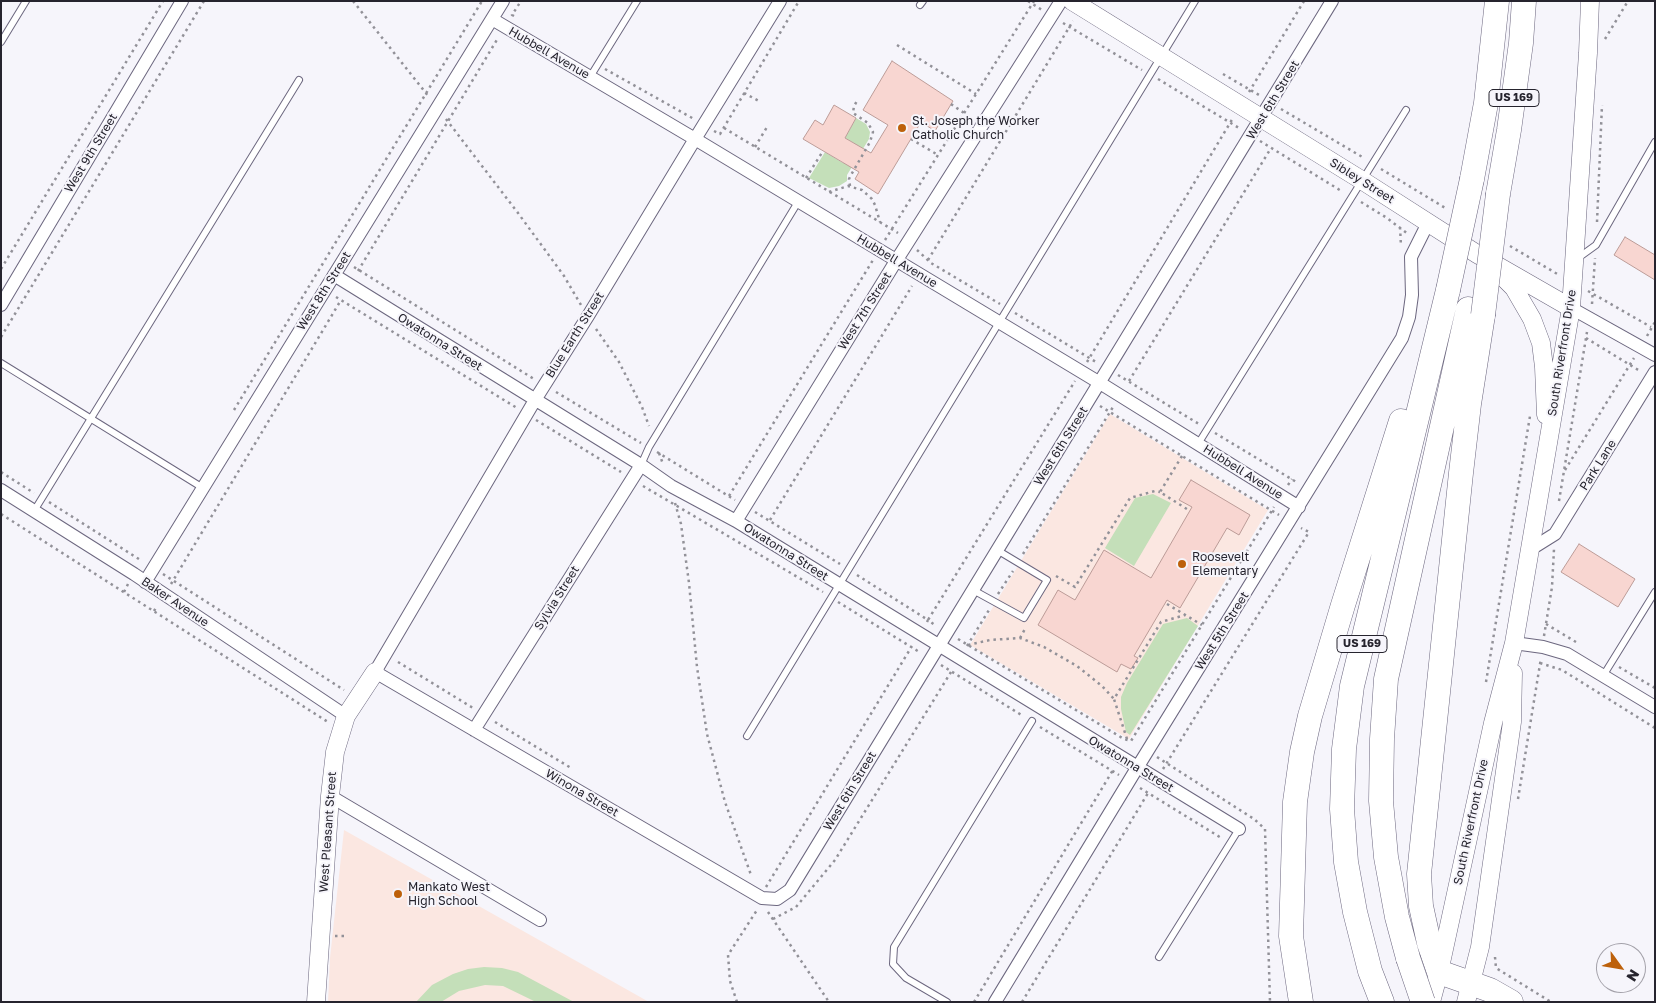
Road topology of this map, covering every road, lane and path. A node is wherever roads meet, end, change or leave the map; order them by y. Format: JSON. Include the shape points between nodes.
{"nodes":[{"id":1,"x":26,"y":1,"type":"edge"},
{"id":2,"x":162,"y":1,"type":"edge"},
{"id":3,"x":182,"y":1,"type":"edge"},
{"id":4,"x":204,"y":1,"type":"edge"},
{"id":5,"x":482,"y":1,"type":"edge"},
{"id":6,"x":520,"y":1,"type":"edge"},
{"id":7,"x":637,"y":1,"type":"edge"},
{"id":8,"x":780,"y":1,"type":"edge"},
{"id":9,"x":799,"y":1,"type":"edge"},
{"id":10,"x":1028,"y":1,"type":"edge"},
{"id":11,"x":1061,"y":1,"type":"edge"},
{"id":12,"x":1195,"y":1,"type":"edge"},
{"id":13,"x":1304,"y":1,"type":"edge"},
{"id":14,"x":1332,"y":1,"type":"edge"},
{"id":15,"x":1497,"y":1,"type":"edge"},
{"id":16,"x":1524,"y":1,"type":"edge"},
{"id":17,"x":1590,"y":1,"type":"edge"},
{"id":18,"x":1627,"y":2,"type":"edge"},
{"id":19,"x":501,"y":4,"type":"edge"},
{"id":20,"x":1078,"y":4,"type":"edge"},
{"id":21,"x":512,"y":15,"type":"junction"},
{"id":22,"x":1052,"y":16,"type":"junction"},
{"id":23,"x":492,"y":19,"type":"junction"},
{"id":24,"x":520,"y":20,"type":"dead end"},
{"id":25,"x":1070,"y":26,"type":"junction"},
{"id":26,"x":505,"y":27,"type":"junction"},
{"id":27,"x":1604,"y":41,"type":"dead end"},
{"id":28,"x":1,"y":42,"type":"edge"},
{"id":29,"x":896,"y":45,"type":"dead end"},
{"id":30,"x":1161,"y":56,"type":"junction"},
{"id":31,"x":598,"y":65,"type":"junction"},
{"id":32,"x":1149,"y":74,"type":"junction"},
{"id":33,"x":590,"y":77,"type":"junction"},
{"id":34,"x":299,"y":80,"type":"dead end"},
{"id":35,"x":744,"y":93,"type":"junction"},
{"id":36,"x":976,"y":94,"type":"dead end"},
{"id":37,"x":759,"y":101,"type":"dead end"},
{"id":38,"x":857,"y":101,"type":"dead end"},
{"id":39,"x":951,"y":104,"type":"dead end"},
{"id":40,"x":1240,"y":105,"type":"junction"},
{"id":41,"x":1406,"y":110,"type":"dead end"},
{"id":42,"x":964,"y":113,"type":"dead end"},
{"id":43,"x":1262,"y":119,"type":"junction"},
{"id":44,"x":1230,"y":123,"type":"junction"},
{"id":45,"x":703,"y":125,"type":"junction"},
{"id":46,"x":767,"y":127,"type":"dead end"},
{"id":47,"x":724,"y":128,"type":"junction"},
{"id":48,"x":1251,"y":136,"type":"junction"},
{"id":49,"x":695,"y":139,"type":"junction"},
{"id":50,"x":911,"y":139,"type":"dead end"},
{"id":51,"x":1655,"y":142,"type":"edge"},
{"id":52,"x":755,"y":147,"type":"junction"},
{"id":53,"x":1271,"y":148,"type":"junction"},
{"id":54,"x":823,"y":151,"type":"dead end"},
{"id":55,"x":938,"y":155,"type":"dead end"},
{"id":56,"x":806,"y":178,"type":"junction"},
{"id":57,"x":1363,"y":181,"type":"junction"},
{"id":58,"x":850,"y":186,"type":"junction"},
{"id":59,"x":829,"y":192,"type":"junction"},
{"id":60,"x":1353,"y":197,"type":"junction"},
{"id":61,"x":798,"y":202,"type":"junction"},
{"id":62,"x":880,"y":222,"type":"junction"},
{"id":63,"x":1428,"y":223,"type":"junction"},
{"id":64,"x":1400,"y":227,"type":"junction"},
{"id":65,"x":909,"y":242,"type":"junction"},
{"id":66,"x":1418,"y":242,"type":"junction"},
{"id":67,"x":330,"y":251,"type":"junction"},
{"id":68,"x":1401,"y":252,"type":"dead end"},
{"id":69,"x":1477,"y":254,"type":"junction"},
{"id":70,"x":343,"y":260,"type":"junction"},
{"id":71,"x":928,"y":260,"type":"junction"},
{"id":72,"x":1574,"y":260,"type":"junction"},
{"id":73,"x":896,"y":261,"type":"junction"},
{"id":74,"x":1,"y":269,"type":"edge"},
{"id":75,"x":359,"y":270,"type":"junction"},
{"id":76,"x":334,"y":275,"type":"junction"},
{"id":77,"x":919,"y":275,"type":"junction"},
{"id":78,"x":312,"y":281,"type":"junction"},
{"id":79,"x":350,"y":285,"type":"junction"},
{"id":80,"x":325,"y":290,"type":"junction"},
{"id":81,"x":1446,"y":299,"type":"junction"},
{"id":82,"x":342,"y":300,"type":"junction"},
{"id":83,"x":1,"y":305,"type":"edge"},
{"id":84,"x":1007,"y":308,"type":"junction"},
{"id":85,"x":1571,"y":308,"type":"junction"},
{"id":86,"x":1476,"y":312,"type":"junction"},
{"id":87,"x":1655,"y":322,"type":"edge"},
{"id":88,"x":998,"y":323,"type":"junction"},
{"id":89,"x":1,"y":337,"type":"edge"},
{"id":90,"x":1586,"y":338,"type":"dead end"},
{"id":91,"x":1640,"y":347,"type":"junction"},
{"id":92,"x":1655,"y":355,"type":"edge"},
{"id":93,"x":1090,"y":358,"type":"junction"},
{"id":94,"x":1,"y":363,"type":"edge"},
{"id":95,"x":1630,"y":364,"type":"junction"},
{"id":96,"x":1109,"y":369,"type":"junction"},
{"id":97,"x":1081,"y":372,"type":"junction"},
{"id":98,"x":1653,"y":375,"type":"edge"},
{"id":99,"x":1128,"y":381,"type":"junction"},
{"id":100,"x":1100,"y":383,"type":"junction"},
{"id":101,"x":544,"y":385,"type":"junction"},
{"id":102,"x":1071,"y":388,"type":"junction"},
{"id":103,"x":1120,"y":396,"type":"junction"},
{"id":104,"x":535,"y":400,"type":"junction"},
{"id":105,"x":1090,"y":400,"type":"junction"},
{"id":106,"x":1110,"y":412,"type":"junction"},
{"id":107,"x":231,"y":414,"type":"dead end"},
{"id":108,"x":527,"y":414,"type":"junction"},
{"id":109,"x":1531,"y":414,"type":"dead end"},
{"id":110,"x":90,"y":418,"type":"junction"},
{"id":111,"x":1207,"y":428,"type":"junction"},
{"id":112,"x":1198,"y":444,"type":"junction"},
{"id":113,"x":649,"y":447,"type":"junction"},
{"id":114,"x":1547,"y":451,"type":"junction"},
{"id":115,"x":1182,"y":456,"type":"junction"},
{"id":116,"x":641,"y":465,"type":"junction"},
{"id":117,"x":1,"y":472,"type":"edge"},
{"id":118,"x":1564,"y":472,"type":"dead end"},
{"id":119,"x":632,"y":479,"type":"junction"},
{"id":120,"x":1300,"y":484,"type":"dead end"},
{"id":121,"x":203,"y":488,"type":"junction"},
{"id":122,"x":1,"y":490,"type":"edge"},
{"id":123,"x":1160,"y":492,"type":"junction"},
{"id":124,"x":42,"y":498,"type":"junction"},
{"id":125,"x":745,"y":506,"type":"junction"},
{"id":126,"x":1299,"y":507,"type":"junction"},
{"id":127,"x":34,"y":511,"type":"junction"},
{"id":128,"x":1190,"y":511,"type":"dead end"},
{"id":129,"x":1,"y":514,"type":"edge"},
{"id":130,"x":736,"y":521,"type":"junction"},
{"id":131,"x":769,"y":521,"type":"junction"},
{"id":132,"x":1290,"y":521,"type":"junction"},
{"id":133,"x":1531,"y":549,"type":"junction"},
{"id":134,"x":997,"y":550,"type":"junction"},
{"id":135,"x":142,"y":561,"type":"junction"},
{"id":136,"x":1018,"y":563,"type":"junction"},
{"id":137,"x":154,"y":568,"type":"junction"},
{"id":138,"x":849,"y":570,"type":"junction"},
{"id":139,"x":134,"y":574,"type":"junction"},
{"id":140,"x":1056,"y":576,"type":"dead end"},
{"id":141,"x":173,"y":581,"type":"junction"},
{"id":142,"x":145,"y":582,"type":"junction"},
{"id":143,"x":840,"y":585,"type":"junction"},
{"id":144,"x":974,"y":590,"type":"junction"},
{"id":145,"x":124,"y":592,"type":"junction"},
{"id":146,"x":1655,"y":592,"type":"edge"},
{"id":147,"x":164,"y":594,"type":"junction"},
{"id":148,"x":832,"y":598,"type":"junction"},
{"id":149,"x":994,"y":601,"type":"junction"},
{"id":150,"x":1167,"y":604,"type":"dead end"},
{"id":151,"x":154,"y":611,"type":"junction"},
{"id":152,"x":1185,"y":615,"type":"junction"},
{"id":153,"x":1546,"y":624,"type":"dead end"},
{"id":154,"x":1202,"y":625,"type":"dead end"},
{"id":155,"x":1514,"y":643,"type":"junction"},
{"id":156,"x":1579,"y":644,"type":"dead end"},
{"id":157,"x":938,"y":645,"type":"junction"},
{"id":158,"x":968,"y":645,"type":"junction"},
{"id":159,"x":930,"y":658,"type":"junction"},
{"id":160,"x":960,"y":658,"type":"junction"},
{"id":161,"x":1540,"y":663,"type":"dead end"},
{"id":162,"x":1611,"y":664,"type":"junction"},
{"id":163,"x":375,"y":672,"type":"junction"},
{"id":164,"x":951,"y":672,"type":"junction"},
{"id":165,"x":1603,"y":676,"type":"junction"},
{"id":166,"x":1485,"y":685,"type":"dead end"},
{"id":167,"x":1655,"y":688,"type":"edge"},
{"id":168,"x":359,"y":697,"type":"junction"},
{"id":169,"x":1114,"y":699,"type":"junction"},
{"id":170,"x":1655,"y":708,"type":"edge"},
{"id":171,"x":1032,"y":721,"type":"junction"},
{"id":172,"x":344,"y":724,"type":"junction"},
{"id":173,"x":1655,"y":728,"type":"edge"},
{"id":174,"x":474,"y":730,"type":"junction"},
{"id":175,"x":747,"y":736,"type":"dead end"},
{"id":176,"x":1127,"y":739,"type":"dead end"},
{"id":177,"x":1147,"y":751,"type":"junction"},
{"id":178,"x":1121,"y":758,"type":"junction"},
{"id":179,"x":1166,"y":763,"type":"junction"},
{"id":180,"x":1137,"y":768,"type":"junction"},
{"id":181,"x":1112,"y":771,"type":"junction"},
{"id":182,"x":1157,"y":780,"type":"junction"},
{"id":183,"x":1129,"y":781,"type":"junction"},
{"id":184,"x":1148,"y":793,"type":"junction"},
{"id":185,"x":330,"y":796,"type":"junction"},
{"id":186,"x":1239,"y":829,"type":"joint"},
{"id":187,"x":1230,"y":843,"type":"junction"},
{"id":188,"x":790,"y":890,"type":"joint"},
{"id":189,"x":758,"y":908,"type":"dead end"},
{"id":190,"x":773,"y":919,"type":"dead end"},
{"id":191,"x":540,"y":920,"type":"dead end"},
{"id":192,"x":1159,"y":957,"type":"dead end"},
{"id":193,"x":1439,"y":972,"type":"junction"},
{"id":194,"x":1470,"y":996,"type":"edge"},
{"id":195,"x":316,"y":1002,"type":"edge"},
{"id":196,"x":737,"y":1002,"type":"edge"},
{"id":197,"x":947,"y":1002,"type":"edge"},
{"id":198,"x":974,"y":1002,"type":"edge"},
{"id":199,"x":995,"y":1002,"type":"edge"},
{"id":200,"x":1022,"y":1002,"type":"edge"},
{"id":201,"x":1270,"y":1002,"type":"edge"},
{"id":202,"x":1301,"y":1002,"type":"edge"},
{"id":203,"x":1382,"y":1002,"type":"edge"},
{"id":204,"x":1423,"y":1002,"type":"edge"},
{"id":205,"x":1431,"y":1002,"type":"edge"},
{"id":206,"x":1511,"y":1002,"type":"edge"}],
"edges":[{"from":1,"to":28,"type":"lane"},
{"from":2,"to":74,"type":"path"},
{"from":3,"to":83,"type":"street","name":"West 9th Street"},
{"from":4,"to":89,"type":"path"},
{"from":5,"to":67,"type":"path"},
{"from":6,"to":21,"type":"path"},
{"from":7,"to":31,"type":"lane"},
{"from":8,"to":45,"type":"street","name":"Blue Earth Street"},
{"from":9,"to":35,"type":"path"},
{"from":10,"to":22,"type":"path"},
{"from":11,"to":22,"type":"street","name":"West 7th Street"},
{"from":12,"to":30,"type":"lane"},
{"from":13,"to":40,"type":"path"},
{"from":14,"to":43,"type":"street","name":"West 6th Street"},
{"from":15,"to":81,"type":"highway","number":"US 169","bridge":true,"via":[[1486,103]]},
{"from":16,"to":86,"type":"highway","number":"US 169","bridge":true,"via":[[1509,130]]},
{"from":17,"to":72,"type":"main road","name":"South Riverfront Drive"},
{"from":18,"to":27,"type":"path"},
{"from":19,"to":21,"type":"path"},
{"from":19,"to":23,"type":"street","name":"West 8th Street"},
{"from":20,"to":25,"type":"path"},
{"from":20,"to":30,"type":"main road","name":"Sibley Street"},
{"from":21,"to":24,"type":"path"},
{"from":21,"to":26,"type":"path"},
{"from":22,"to":25,"type":"path"},
{"from":22,"to":65,"type":"street","name":"West 7th Street"},
{"from":23,"to":26,"type":"street","name":"Hubbell Avenue"},
{"from":23,"to":70,"type":"street","name":"West 8th Street"},
{"from":25,"to":32,"type":"path"},
{"from":25,"to":71,"type":"path"},
{"from":26,"to":33,"type":"street","name":"Hubbell Avenue"},
{"from":26,"to":75,"type":"path"},
{"from":29,"to":36,"type":"path"},
{"from":30,"to":32,"type":"lane"},
{"from":30,"to":40,"type":"main road","name":"Sibley Street"},
{"from":31,"to":33,"type":"lane"},
{"from":31,"to":45,"type":"path"},
{"from":32,"to":44,"type":"path"},
{"from":32,"to":84,"type":"lane"},
{"from":33,"to":49,"type":"street","name":"Hubbell Avenue"},
{"from":34,"to":110,"type":"lane"},
{"from":35,"to":37,"type":"path"},
{"from":35,"to":47,"type":"path"},
{"from":38,"to":58,"type":"path","via":[[853,113],[868,123],[873,132],[850,175]]},
{"from":39,"to":42,"type":"path"},
{"from":40,"to":43,"type":"main road","name":"Sibley Street"},
{"from":40,"to":44,"type":"path"},
{"from":41,"to":57,"type":"lane"},
{"from":43,"to":48,"type":"street","name":"West 6th Street"},
{"from":43,"to":57,"type":"main road","name":"Sibley Street"},
{"from":44,"to":48,"type":"path"},
{"from":44,"to":93,"type":"path"},
{"from":45,"to":47,"type":"path","via":[[720,134]]},
{"from":45,"to":49,"type":"street","name":"Blue Earth Street"},
{"from":46,"to":52,"type":"path"},
{"from":47,"to":52,"type":"path"},
{"from":48,"to":53,"type":"path"},
{"from":48,"to":96,"type":"street","name":"West 6th Street"},
{"from":49,"to":61,"type":"street","name":"Hubbell Avenue"},
{"from":49,"to":101,"type":"street","name":"Blue Earth Street"},
{"from":50,"to":55,"type":"path"},
{"from":51,"to":72,"type":"lane","via":[[1596,245]]},
{"from":52,"to":56,"type":"path"},
{"from":53,"to":60,"type":"path"},
{"from":53,"to":99,"type":"path"},
{"from":54,"to":56,"type":"path"},
{"from":56,"to":59,"type":"path"},
{"from":57,"to":60,"type":"lane"},
{"from":57,"to":63,"type":"main road","name":"Sibley Street"},
{"from":58,"to":59,"type":"path"},
{"from":58,"to":62,"type":"path","via":[[862,190],[872,199]]},
{"from":59,"to":62,"type":"path"},
{"from":60,"to":64,"type":"path"},
{"from":60,"to":111,"type":"lane"},
{"from":61,"to":73,"type":"street","name":"Hubbell Avenue"},
{"from":61,"to":113,"type":"lane"},
{"from":62,"to":65,"type":"path"},
{"from":63,"to":66,"type":"street","name":"West 5th Street"},
{"from":63,"to":69,"type":"main road","name":"Sibley Street"},
{"from":64,"to":66,"type":"path"},
{"from":64,"to":68,"type":"path"},
{"from":65,"to":71,"type":"path"},
{"from":65,"to":73,"type":"street","name":"West 7th Street"},
{"from":66,"to":126,"type":"street","name":"West 5th Street","via":[[1411,257],[1412,295],[1402,338]]},
{"from":67,"to":70,"type":"path"},
{"from":67,"to":78,"type":"path"},
{"from":69,"to":85,"type":"main road","name":"Sibley Street"},
{"from":69,"to":114,"type":"main road","via":[[1514,288],[1534,324],[1544,367]]},
{"from":70,"to":75,"type":"path"},
{"from":70,"to":76,"type":"street","name":"West 8th Street"},
{"from":71,"to":77,"type":"path"},
{"from":71,"to":84,"type":"path"},
{"from":72,"to":85,"type":"main road","name":"South Riverfront Drive"},
{"from":73,"to":77,"type":"street","name":"Hubbell Avenue"},
{"from":73,"to":125,"type":"street","name":"West 7th Street"},
{"from":75,"to":79,"type":"path"},
{"from":75,"to":101,"type":"path"},
{"from":76,"to":79,"type":"street","name":"Owatonna Street"},
{"from":76,"to":80,"type":"street","name":"West 8th Street"},
{"from":77,"to":88,"type":"street","name":"Hubbell Avenue"},
{"from":77,"to":131,"type":"path"},
{"from":78,"to":80,"type":"path"},
{"from":78,"to":107,"type":"path"},
{"from":79,"to":104,"type":"street","name":"Owatonna Street"},
{"from":80,"to":82,"type":"path"},
{"from":80,"to":121,"type":"street","name":"West 8th Street"},
{"from":81,"to":202,"type":"highway","via":[[1415,378],[1343,604],[1302,752],[1294,802],[1291,936]]},
{"from":81,"to":203,"type":"highway","number":"US 169","via":[[1352,686],[1344,749],[1342,809],[1346,862],[1370,972]]},
{"from":82,"to":108,"type":"path"},
{"from":82,"to":141,"type":"path"},
{"from":84,"to":88,"type":"lane"},
{"from":84,"to":93,"type":"path"},
{"from":85,"to":91,"type":"street","name":"Sibley Street"},
{"from":85,"to":114,"type":"main road","name":"South Riverfront Drive"},
{"from":86,"to":193,"type":"highway","via":[[1419,874],[1421,906]]},
{"from":86,"to":204,"type":"highway","number":"US 169","bridge":true,"via":[[1386,679],[1380,801],[1386,857],[1397,917]]},
{"from":87,"to":91,"type":"path"},
{"from":88,"to":97,"type":"street","name":"Hubbell Avenue"},
{"from":88,"to":138,"type":"lane"},
{"from":90,"to":95,"type":"path"},
{"from":91,"to":92,"type":"street","name":"Sibley Street"},
{"from":91,"to":95,"type":"path"},
{"from":93,"to":96,"type":"path"},
{"from":93,"to":97,"type":"path"},
{"from":94,"to":110,"type":"lane"},
{"from":95,"to":98,"type":"path"},
{"from":95,"to":118,"type":"path"},
{"from":96,"to":99,"type":"path"},
{"from":96,"to":100,"type":"street","name":"West 6th Street"},
{"from":97,"to":100,"type":"street","name":"Hubbell Avenue"},
{"from":97,"to":102,"type":"path"},
{"from":98,"to":133,"type":"street","name":"Park Lane","via":[[1555,534]]},
{"from":99,"to":103,"type":"path"},
{"from":99,"to":111,"type":"path"},
{"from":100,"to":103,"type":"street","name":"Hubbell Avenue"},
{"from":100,"to":105,"type":"street","name":"West 6th Street"},
{"from":101,"to":104,"type":"street","name":"Blue Earth Street"},
{"from":101,"to":113,"type":"path"},
{"from":102,"to":105,"type":"path"},
{"from":102,"to":138,"type":"path","via":[[928,620]]},
{"from":103,"to":106,"type":"path"},
{"from":103,"to":112,"type":"street","name":"Hubbell Avenue"},
{"from":104,"to":108,"type":"street","name":"Blue Earth Street"},
{"from":104,"to":116,"type":"street","name":"Owatonna Street"},
{"from":105,"to":106,"type":"path"},
{"from":105,"to":134,"type":"street","name":"West 6th Street"},
{"from":106,"to":115,"type":"path"},
{"from":106,"to":136,"type":"path"},
{"from":108,"to":119,"type":"path"},
{"from":108,"to":163,"type":"street","name":"Blue Earth Street"},
{"from":109,"to":166,"type":"path"},
{"from":110,"to":121,"type":"lane"},
{"from":110,"to":124,"type":"lane"},
{"from":111,"to":112,"type":"lane"},
{"from":111,"to":120,"type":"path"},
{"from":112,"to":126,"type":"street","name":"Hubbell Avenue"},
{"from":113,"to":116,"type":"lane"},
{"from":113,"to":125,"type":"path"},
{"from":114,"to":133,"type":"main road","name":"South Riverfront Drive"},
{"from":115,"to":123,"type":"path"},
{"from":115,"to":132,"type":"path"},
{"from":116,"to":119,"type":"street","name":"Sylvia Street"},
{"from":116,"to":130,"type":"street","name":"Owatonna Street","via":[[671,486]]},
{"from":117,"to":124,"type":"path"},
{"from":119,"to":148,"type":"path"},
{"from":119,"to":174,"type":"street","name":"Sylvia Street"},
{"from":121,"to":137,"type":"street","name":"West 8th Street"},
{"from":122,"to":127,"type":"street","name":"Baker Avenue"},
{"from":123,"to":128,"type":"path"},
{"from":123,"to":140,"type":"path","via":[[1130,498],[1075,587]]},
{"from":124,"to":127,"type":"lane"},
{"from":124,"to":135,"type":"path"},
{"from":125,"to":130,"type":"street","name":"West 7th Street"},
{"from":125,"to":131,"type":"path"},
{"from":126,"to":132,"type":"street","name":"West 5th Street"},
{"from":127,"to":139,"type":"street","name":"Baker Avenue"},
{"from":129,"to":145,"type":"path"},
{"from":130,"to":143,"type":"street","name":"Owatonna Street"},
{"from":131,"to":138,"type":"path"},
{"from":132,"to":177,"type":"street","name":"West 5th Street"},
{"from":132,"to":179,"type":"path","via":[[1309,532]]},
{"from":133,"to":155,"type":"main road","name":"South Riverfront Drive"},
{"from":134,"to":136,"type":"lane"},
{"from":134,"to":144,"type":"street","name":"West 6th Street"},
{"from":135,"to":137,"type":"path"},
{"from":135,"to":139,"type":"path"},
{"from":136,"to":149,"type":"path"},
{"from":136,"to":149,"type":"lane","via":[[1047,580],[1024,618]]},
{"from":137,"to":141,"type":"path"},
{"from":137,"to":142,"type":"street","name":"West 8th Street"},
{"from":138,"to":143,"type":"lane"},
{"from":139,"to":142,"type":"street","name":"Baker Avenue"},
{"from":139,"to":145,"type":"path"},
{"from":141,"to":147,"type":"path"},
{"from":141,"to":168,"type":"path"},
{"from":142,"to":147,"type":"street","name":"Baker Avenue"},
{"from":143,"to":148,"type":"lane"},
{"from":143,"to":157,"type":"street","name":"Owatonna Street"},
{"from":144,"to":149,"type":"lane"},
{"from":144,"to":157,"type":"street","name":"West 6th Street"},
{"from":145,"to":151,"type":"path"},
{"from":146,"to":162,"type":"lane"},
{"from":147,"to":151,"type":"path"},
{"from":147,"to":172,"type":"street","name":"Baker Avenue"},
{"from":148,"to":159,"type":"path"},
{"from":148,"to":175,"type":"lane"},
{"from":149,"to":158,"type":"path"},
{"from":150,"to":152,"type":"path"},
{"from":151,"to":172,"type":"path"},
{"from":152,"to":154,"type":"path"},
{"from":152,"to":169,"type":"path","via":[[1161,622]]},
{"from":153,"to":156,"type":"path"},
{"from":155,"to":165,"type":"street","via":[[1567,654]]},
{"from":155,"to":193,"type":"main road","name":"South Riverfront Drive","via":[[1493,723]]},
{"from":155,"to":194,"type":"main road","name":"South Riverfront Drive","via":[[1512,722]]},
{"from":157,"to":159,"type":"street","name":"West 6th Street"},
{"from":157,"to":160,"type":"street","name":"Owatonna Street"},
{"from":158,"to":160,"type":"path"},
{"from":158,"to":169,"type":"path","via":[[1020,638],[1044,647],[1077,666]]},
{"from":159,"to":164,"type":"path"},
{"from":159,"to":188,"type":"street","name":"West 6th Street"},
{"from":160,"to":164,"type":"path"},
{"from":160,"to":178,"type":"street","name":"Owatonna Street"},
{"from":161,"to":173,"type":"path","via":[[1562,670]]},
{"from":162,"to":165,"type":"lane"},
{"from":162,"to":167,"type":"path"},
{"from":163,"to":168,"type":"main road","name":"West Pleasant Street"},
{"from":163,"to":174,"type":"street","name":"Winona Street"},
{"from":164,"to":171,"type":"path"},
{"from":164,"to":190,"type":"path","via":[[835,860],[796,907]]},
{"from":165,"to":170,"type":"street"},
{"from":168,"to":172,"type":"main road","name":"West Pleasant Street"},
{"from":169,"to":176,"type":"path"},
{"from":171,"to":181,"type":"path"},
{"from":171,"to":197,"type":"lane","via":[[894,948],[893,964],[906,978]]},
{"from":172,"to":185,"type":"main road","name":"West Pleasant Street","via":[[335,752]]},
{"from":174,"to":188,"type":"street","name":"Winona Street","via":[[762,898],[777,900]]},
{"from":177,"to":178,"type":"path","via":[[1131,740]]},
{"from":177,"to":179,"type":"path"},
{"from":177,"to":180,"type":"street","name":"West 5th Street"},
{"from":178,"to":180,"type":"street","name":"Owatonna Street"},
{"from":178,"to":181,"type":"path"},
{"from":179,"to":182,"type":"path"},
{"from":179,"to":201,"type":"path","via":[[1265,829]]},
{"from":180,"to":182,"type":"street","name":"Owatonna Street"},
{"from":180,"to":183,"type":"street","name":"West 5th Street"},
{"from":181,"to":183,"type":"path"},
{"from":181,"to":198,"type":"path"},
{"from":182,"to":184,"type":"path"},
{"from":182,"to":186,"type":"street","name":"Owatonna Street"},
{"from":183,"to":184,"type":"path"},
{"from":183,"to":199,"type":"street","name":"West 5th Street"},
{"from":184,"to":187,"type":"path"},
{"from":184,"to":200,"type":"path"},
{"from":185,"to":191,"type":"street"},
{"from":185,"to":195,"type":"main road","name":"West Pleasant Street"},
{"from":186,"to":187,"type":"lane"},
{"from":187,"to":192,"type":"lane"},
{"from":189,"to":196,"type":"path","via":[[728,955],[730,981]]},
{"from":193,"to":194,"type":"highway"},
{"from":193,"to":205,"type":"main road","name":"South Riverfront Drive"},
{"from":194,"to":206,"type":"highway","via":[[1497,992]]}]}
